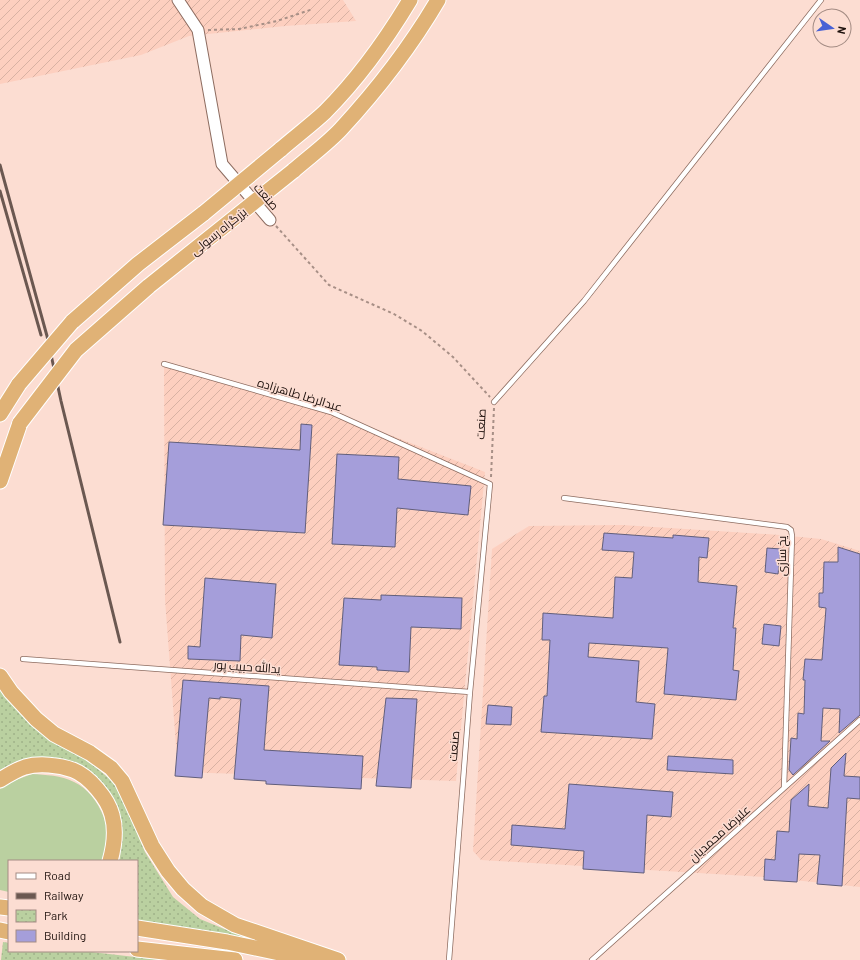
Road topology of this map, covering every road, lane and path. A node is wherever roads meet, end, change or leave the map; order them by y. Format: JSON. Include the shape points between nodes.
{"nodes":[{"id":1,"x":178,"y":0,"type":"edge"},
{"id":2,"x":410,"y":0,"type":"edge"},
{"id":3,"x":438,"y":0,"type":"edge"},
{"id":4,"x":821,"y":0,"type":"edge"},
{"id":5,"x":313,"y":9,"type":"dead end"},
{"id":6,"x":198,"y":30,"type":"junction"},
{"id":7,"x":270,"y":220,"type":"joint"},
{"id":8,"x":164,"y":364,"type":"dead end"},
{"id":9,"x":494,"y":402,"type":"junction"},
{"id":10,"x":0,"y":414,"type":"edge"},
{"id":11,"x":20,"y":423,"type":"junction"},
{"id":12,"x":0,"y":462,"type":"edge"},
{"id":13,"x":0,"y":480,"type":"edge"},
{"id":14,"x":490,"y":484,"type":"junction"},
{"id":15,"x":564,"y":498,"type":"dead end"},
{"id":16,"x":23,"y":659,"type":"dead end"},
{"id":17,"x":0,"y":676,"type":"edge"},
{"id":18,"x":470,"y":692,"type":"junction"},
{"id":19,"x":860,"y":720,"type":"edge"},
{"id":20,"x":0,"y":780,"type":"edge"},
{"id":21,"x":784,"y":788,"type":"junction"},
{"id":22,"x":110,"y":860,"type":"edge"},
{"id":23,"x":138,"y":928,"type":"edge"},
{"id":24,"x":138,"y":949,"type":"edge"},
{"id":25,"x":235,"y":960,"type":"edge"},
{"id":26,"x":313,"y":960,"type":"edge"},
{"id":27,"x":338,"y":960,"type":"edge"},
{"id":28,"x":449,"y":960,"type":"edge"},
{"id":29,"x":592,"y":960,"type":"edge"}],
"edges":[{"from":1,"to":6,"type":"street","name":"صنعت"},
{"from":2,"to":10,"type":"highway","name":"بزرگراه رسولی","bridge":true,"via":[[357,77],[324,112],[204,213],[138,264],[72,322],[19,384]]},
{"from":3,"to":11,"type":"highway","name":"بزرگراه رسولی","bridge":true,"via":[[385,78],[340,130],[293,171],[149,286],[76,350]]},
{"from":4,"to":9,"type":"lane","via":[[584,301]]},
{"from":5,"to":6,"type":"path","via":[[277,21],[239,29]]},
{"from":6,"to":7,"type":"street","name":"صنعت","via":[[222,164]]},
{"from":7,"to":9,"type":"path","name":"صنعت","via":[[328,285],[394,314],[422,331],[453,357]]},
{"from":8,"to":14,"type":"lane","name":"عبدالرضا طاهرزاده","via":[[331,412]]},
{"from":9,"to":14,"type":"path","name":"صنعت"},
{"from":11,"to":12,"type":"highway","name":"بزرگراه رسولی"},
{"from":11,"to":13,"type":"highway"},
{"from":14,"to":18,"type":"lane","name":"صنعت"},
{"from":15,"to":21,"type":"lane","name":"یخ سازی","via":[[780,526],[791,530]]},
{"from":16,"to":18,"type":"lane","name":"یدالله حبیب پور"},
{"from":17,"to":27,"type":"highway","via":[[36,719],[54,734],[90,753],[111,768],[122,781],[152,846],[168,871],[202,906],[235,925]]},
{"from":18,"to":28,"type":"lane","name":"صنعت"},
{"from":19,"to":21,"type":"lane","name":"علیرضا محمدیان"},
{"from":20,"to":22,"type":"highway","via":[[13,772],[37,765],[74,770],[84,776],[103,795],[112,815],[114,832]]},
{"from":21,"to":29,"type":"lane","name":"علیرضا محمدیان"},
{"from":23,"to":26,"type":"highway","via":[[226,942]]},
{"from":24,"to":25,"type":"highway"}]}
